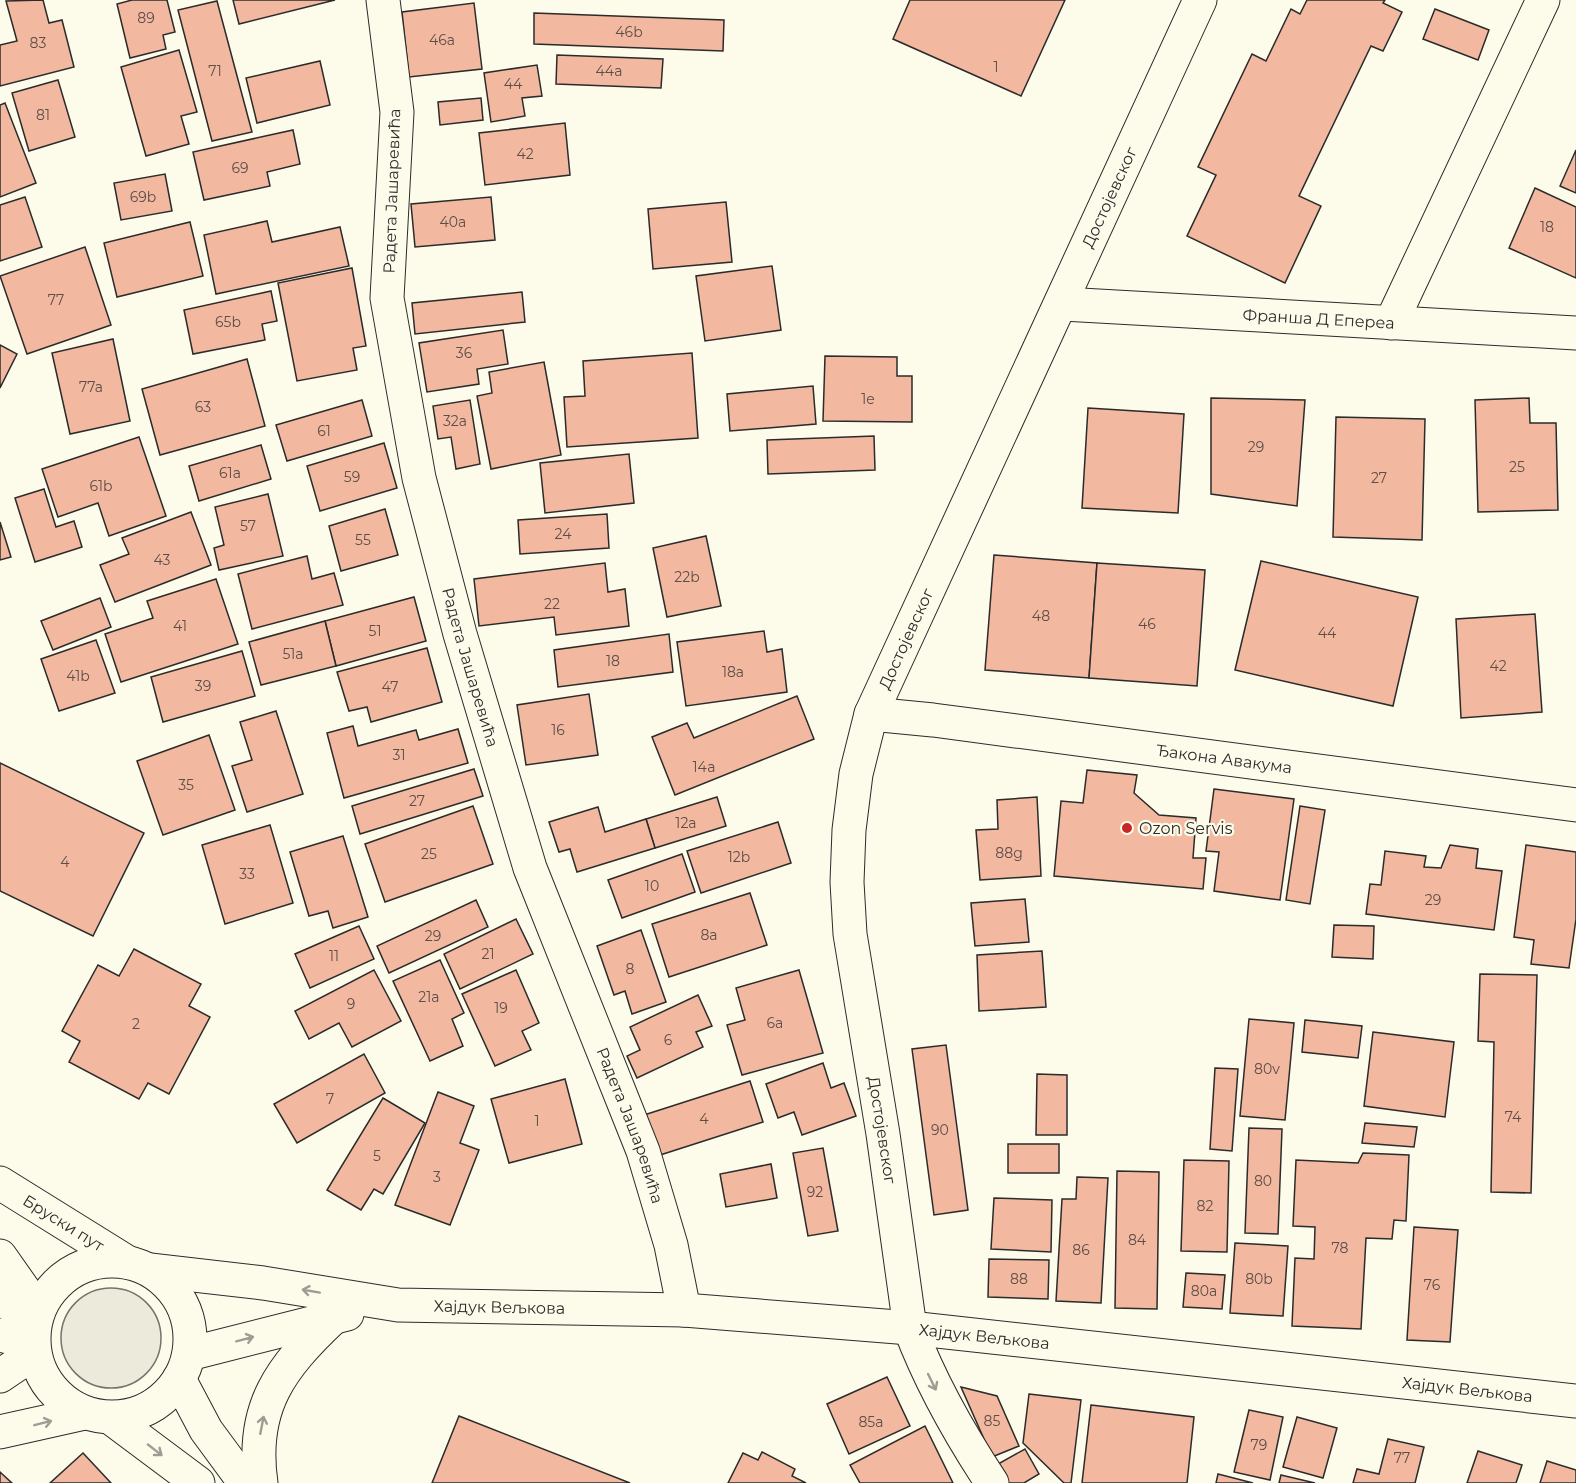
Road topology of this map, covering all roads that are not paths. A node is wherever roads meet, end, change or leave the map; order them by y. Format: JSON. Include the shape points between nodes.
{"nodes":[{"id":1,"x":383,"y":0,"type":"edge"},
{"id":2,"x":1200,"y":0,"type":"edge"},
{"id":3,"x":1543,"y":0,"type":"edge"},
{"id":4,"x":1063,"y":304,"type":"junction"},
{"id":5,"x":1391,"y":323,"type":"junction"},
{"id":6,"x":1576,"y":333,"type":"edge"},
{"id":7,"x":871,"y":714,"type":"junction"},
{"id":8,"x":1576,"y":805,"type":"edge"},
{"id":9,"x":0,"y":1182,"type":"edge"},
{"id":10,"x":0,"y":1256,"type":"edge"},
{"id":11,"x":138,"y":1266,"type":"junction"},
{"id":12,"x":0,"y":1298,"type":"edge"},
{"id":13,"x":390,"y":1304,"type":"junction"},
{"id":14,"x":684,"y":1310,"type":"junction"},
{"id":15,"x":333,"y":1318,"type":"junction"},
{"id":16,"x":910,"y":1328,"type":"junction"},
{"id":17,"x":35,"y":1332,"type":"junction"},
{"id":18,"x":0,"y":1335,"type":"edge"},
{"id":19,"x":184,"y":1366,"type":"junction"},
{"id":20,"x":0,"y":1376,"type":"edge"},
{"id":21,"x":1576,"y":1401,"type":"edge"},
{"id":22,"x":98,"y":1415,"type":"junction"},
{"id":23,"x":0,"y":1432,"type":"edge"},
{"id":24,"x":198,"y":1483,"type":"edge"},
{"id":25,"x":245,"y":1483,"type":"edge"},
{"id":26,"x":261,"y":1483,"type":"edge"},
{"id":27,"x":992,"y":1483,"type":"edge"}],
"edges":[{"from":1,"to":14,"type":"street","name":"Радета Јашаревића","via":[[397,112],[387,298],[419,478],[460,634],[530,868],[643,1151],[671,1245]]},
{"from":2,"to":4,"type":"street","name":"Достојевског"},
{"from":3,"to":5,"type":"street"},
{"from":4,"to":5,"type":"street","name":"Франша Д Епереа"},
{"from":4,"to":7,"type":"street","name":"Достојевског"},
{"from":5,"to":6,"type":"street","name":"Франша Д Епереа"},
{"from":7,"to":8,"type":"street","name":"Ђакона Авакума"},
{"from":7,"to":16,"type":"street","name":"Достојевског","via":[[856,774],[849,830],[849,913]]},
{"from":9,"to":11,"type":"street","name":"Бруски пут"},
{"from":10,"to":17,"type":"street"},
{"from":13,"to":11,"type":"street","one_way":true},
{"from":11,"to":17,"type":"street","via":[[99,1261],[74,1270],[53,1287]]},
{"from":11,"to":19,"type":"street","via":[[165,1281],[187,1315],[190,1334]]},
{"from":12,"to":17,"type":"street"},
{"from":13,"to":14,"type":"street","name":"Хајдук Вељкова"},
{"from":13,"to":15,"type":"street"},
{"from":14,"to":16,"type":"street","name":"Хајдук Вељкова"},
{"from":19,"to":15,"type":"street","one_way":true},
{"from":26,"to":15,"type":"street","one_way":true,"via":[[261,1425],[274,1385],[297,1352]]},
{"from":16,"to":21,"type":"street","name":"Хајдук Вељкова"},
{"from":16,"to":27,"type":"street","name":"Достојевског","one_way":true,"via":[[950,1418]]},
{"from":17,"to":18,"type":"street"},
{"from":17,"to":20,"type":"street"},
{"from":17,"to":22,"type":"street","via":[[44,1379],[61,1399]]},
{"from":19,"to":22,"type":"street","via":[[167,1395],[150,1407],[132,1415]]},
{"from":19,"to":25,"type":"street","via":[[206,1430]]},
{"from":23,"to":22,"type":"street","one_way":true},
{"from":22,"to":24,"type":"street","one_way":true}]}
